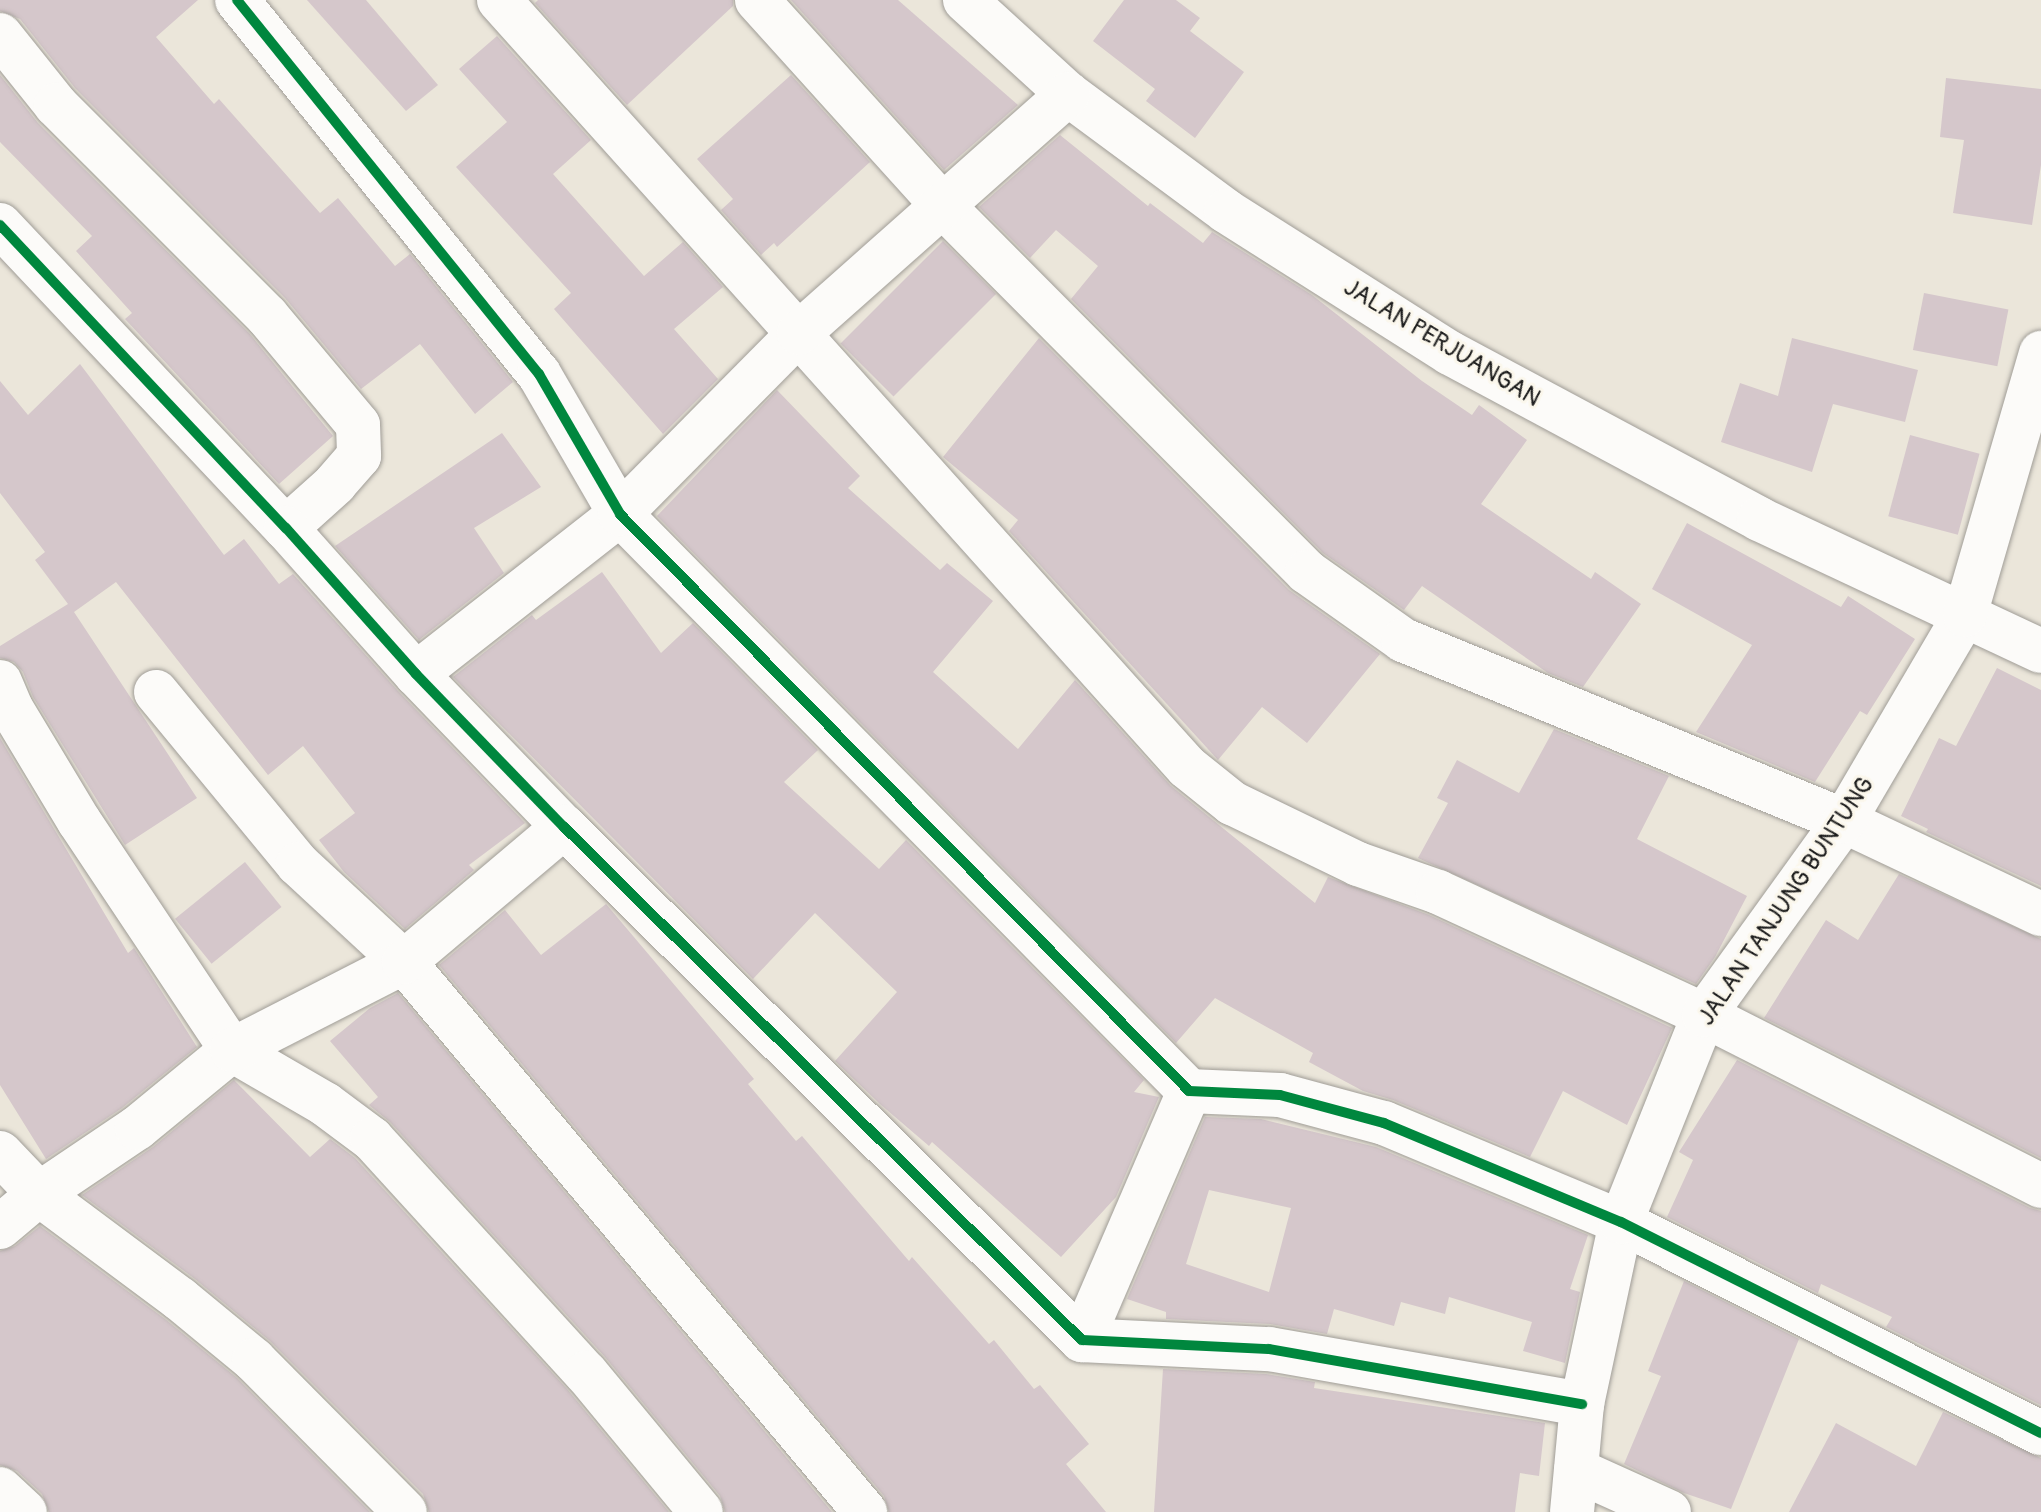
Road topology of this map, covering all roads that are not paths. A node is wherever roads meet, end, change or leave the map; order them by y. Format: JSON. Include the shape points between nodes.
{"nodes":[{"id":1,"x":237,"y":0,"type":"edge"},
{"id":2,"x":499,"y":0,"type":"edge"},
{"id":3,"x":757,"y":0,"type":"edge"},
{"id":4,"x":965,"y":0,"type":"edge"},
{"id":5,"x":0,"y":35,"type":"edge"},
{"id":6,"x":1068,"y":94,"type":"junction"},
{"id":7,"x":943,"y":206,"type":"junction"},
{"id":8,"x":0,"y":225,"type":"edge"},
{"id":9,"x":799,"y":333,"type":"junction"},
{"id":10,"x":2041,"y":353,"type":"edge"},
{"id":11,"x":620,"y":514,"type":"junction"},
{"id":12,"x":286,"y":528,"type":"junction"},
{"id":13,"x":1965,"y":615,"type":"junction"},
{"id":14,"x":2041,"y":651,"type":"edge"},
{"id":15,"x":416,"y":674,"type":"junction"},
{"id":16,"x":0,"y":682,"type":"edge"},
{"id":17,"x":156,"y":692,"type":"dead end"},
{"id":18,"x":1844,"y":821,"type":"junction"},
{"id":19,"x":564,"y":827,"type":"junction"},
{"id":20,"x":2041,"y":914,"type":"edge"},
{"id":21,"x":404,"y":962,"type":"junction"},
{"id":22,"x":1704,"y":1015,"type":"junction"},
{"id":23,"x":232,"y":1050,"type":"junction"},
{"id":24,"x":1189,"y":1091,"type":"junction"},
{"id":25,"x":0,"y":1153,"type":"edge"},
{"id":26,"x":2041,"y":1186,"type":"edge"},
{"id":27,"x":39,"y":1194,"type":"junction"},
{"id":28,"x":1621,"y":1222,"type":"junction"},
{"id":29,"x":0,"y":1227,"type":"edge"},
{"id":30,"x":1082,"y":1340,"type":"junction"},
{"id":31,"x":1582,"y":1404,"type":"junction"},
{"id":32,"x":2041,"y":1433,"type":"edge"},
{"id":33,"x":0,"y":1489,"type":"edge"},
{"id":34,"x":1574,"y":1491,"type":"edge"},
{"id":35,"x":25,"y":1512,"type":"edge"},
{"id":36,"x":405,"y":1512,"type":"edge"},
{"id":37,"x":701,"y":1512,"type":"edge"},
{"id":38,"x":865,"y":1512,"type":"edge"},
{"id":39,"x":1669,"y":1512,"type":"edge"}],
"edges":[{"from":1,"to":11,"type":"street","via":[[539,374]]},
{"from":2,"to":9,"type":"street"},
{"from":3,"to":7,"type":"street"},
{"from":4,"to":6,"type":"street","name":"JALAN PERJUANGAN"},
{"from":5,"to":12,"type":"street","via":[[56,105],[267,316],[358,425],[359,456]]},
{"from":6,"to":7,"type":"street"},
{"from":6,"to":13,"type":"street","name":"JALAN PERJUANGAN","via":[[1226,211],[1450,353],[1759,519]]},
{"from":7,"to":9,"type":"street"},
{"from":7,"to":18,"type":"street","via":[[1307,572],[1403,640]]},
{"from":8,"to":12,"type":"street"},
{"from":9,"to":11,"type":"street"},
{"from":9,"to":22,"type":"street","via":[[1187,767],[1232,803],[1358,864],[1438,892]]},
{"from":10,"to":13,"type":"street","name":"JALAN TANJUNG BUNTUNG"},
{"from":11,"to":15,"type":"street"},
{"from":11,"to":24,"type":"street"},
{"from":12,"to":15,"type":"street"},
{"from":13,"to":14,"type":"street","name":"JALAN PERJUANGAN"},
{"from":13,"to":18,"type":"street","name":"JALAN TANJUNG BUNTUNG"},
{"from":15,"to":19,"type":"street"},
{"from":16,"to":23,"type":"street","via":[[79,821]]},
{"from":17,"to":21,"type":"street","via":[[298,864]]},
{"from":18,"to":20,"type":"street"},
{"from":18,"to":22,"type":"street","name":"JALAN TANJUNG BUNTUNG"},
{"from":19,"to":21,"type":"street"},
{"from":19,"to":30,"type":"street"},
{"from":21,"to":23,"type":"street"},
{"from":21,"to":38,"type":"street"},
{"from":22,"to":26,"type":"street"},
{"from":22,"to":28,"type":"street","name":"JALAN TANJUNG BUNTUNG"},
{"from":23,"to":27,"type":"street","via":[[137,1128]]},
{"from":23,"to":37,"type":"street","via":[[325,1104],[372,1139],[586,1373]]},
{"from":24,"to":28,"type":"street","via":[[1280,1095],[1384,1123]]},
{"from":24,"to":30,"type":"street"},
{"from":25,"to":27,"type":"street"},
{"from":27,"to":29,"type":"street"},
{"from":27,"to":36,"type":"street","via":[[254,1360]]},
{"from":28,"to":31,"type":"street","name":"JALAN TANJUNG BUNTUNG"},
{"from":28,"to":32,"type":"street"},
{"from":30,"to":31,"type":"street","via":[[1269,1349]]},
{"from":31,"to":34,"type":"street","name":"JALAN TANJUNG BUNTUNG"},
{"from":33,"to":35,"type":"street"},
{"from":34,"to":39,"type":"street"}]}
